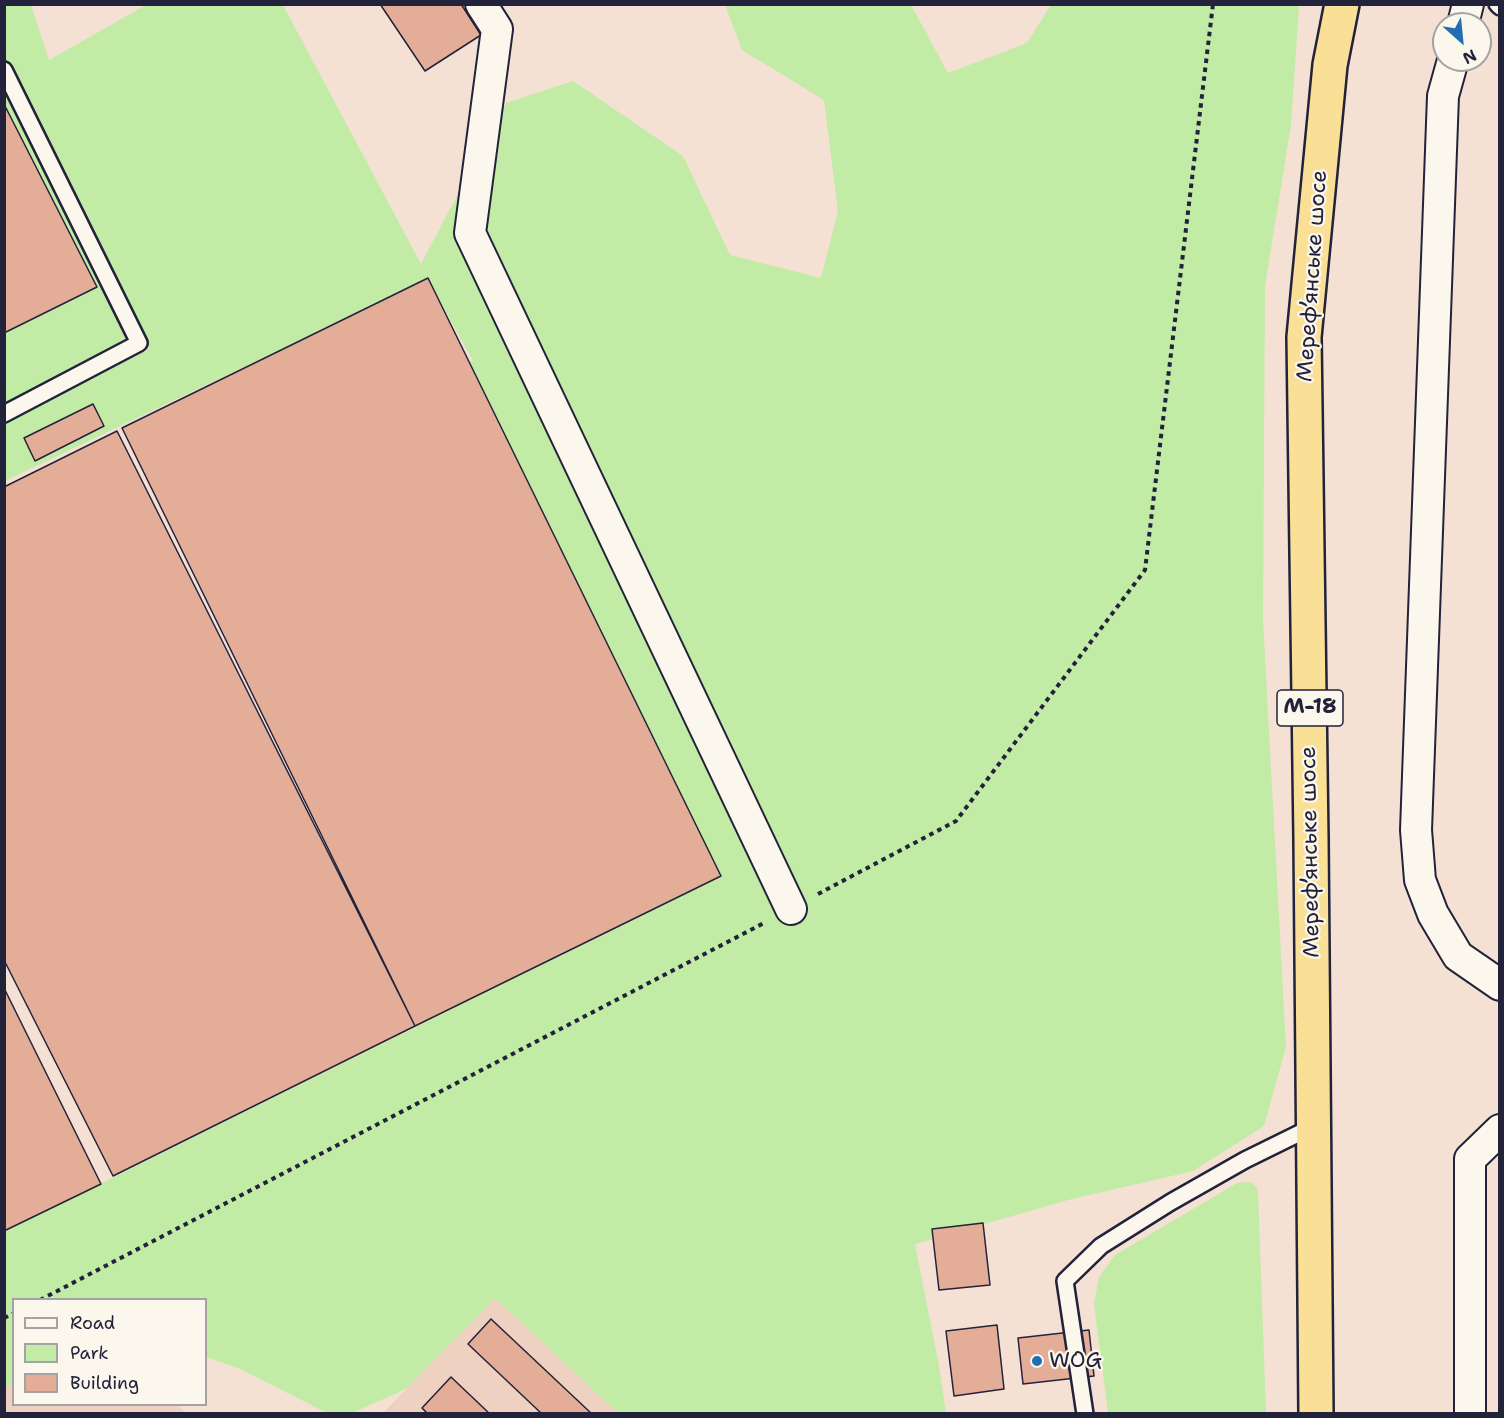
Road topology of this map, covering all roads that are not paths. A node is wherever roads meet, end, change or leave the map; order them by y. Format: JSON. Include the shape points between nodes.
{"nodes":[{"id":1,"x":481,"y":4,"type":"edge"},
{"id":2,"x":1342,"y":4,"type":"edge"},
{"id":3,"x":4,"y":70,"type":"edge"},
{"id":4,"x":1450,"y":72,"type":"edge"},
{"id":5,"x":4,"y":414,"type":"edge"},
{"id":6,"x":791,"y":909,"type":"road end"},
{"id":7,"x":1500,"y":985,"type":"edge"},
{"id":8,"x":1314,"y":1126,"type":"junction"},
{"id":9,"x":1500,"y":1130,"type":"edge"},
{"id":10,"x":1085,"y":1413,"type":"edge"},
{"id":11,"x":1316,"y":1413,"type":"edge"},
{"id":12,"x":1470,"y":1413,"type":"edge"}],
"edges":[{"from":1,"to":6,"type":"street","via":[[496,29],[470,233]]},
{"from":2,"to":8,"type":"highway","name":"Мереф’янське шосе","number":"М-18","via":[[1330,65],[1304,337]]},
{"from":3,"to":5,"type":"lane","via":[[139,343]]},
{"from":4,"to":7,"type":"street","via":[[1443,96],[1416,830],[1420,880],[1433,914],[1458,956]]},
{"from":8,"to":10,"type":"lane","via":[[1171,1202],[1101,1246],[1065,1281]]},
{"from":8,"to":11,"type":"highway","name":"Мереф’янське шосе","number":"М-18"},
{"from":9,"to":12,"type":"street","via":[[1470,1159]]}]}
